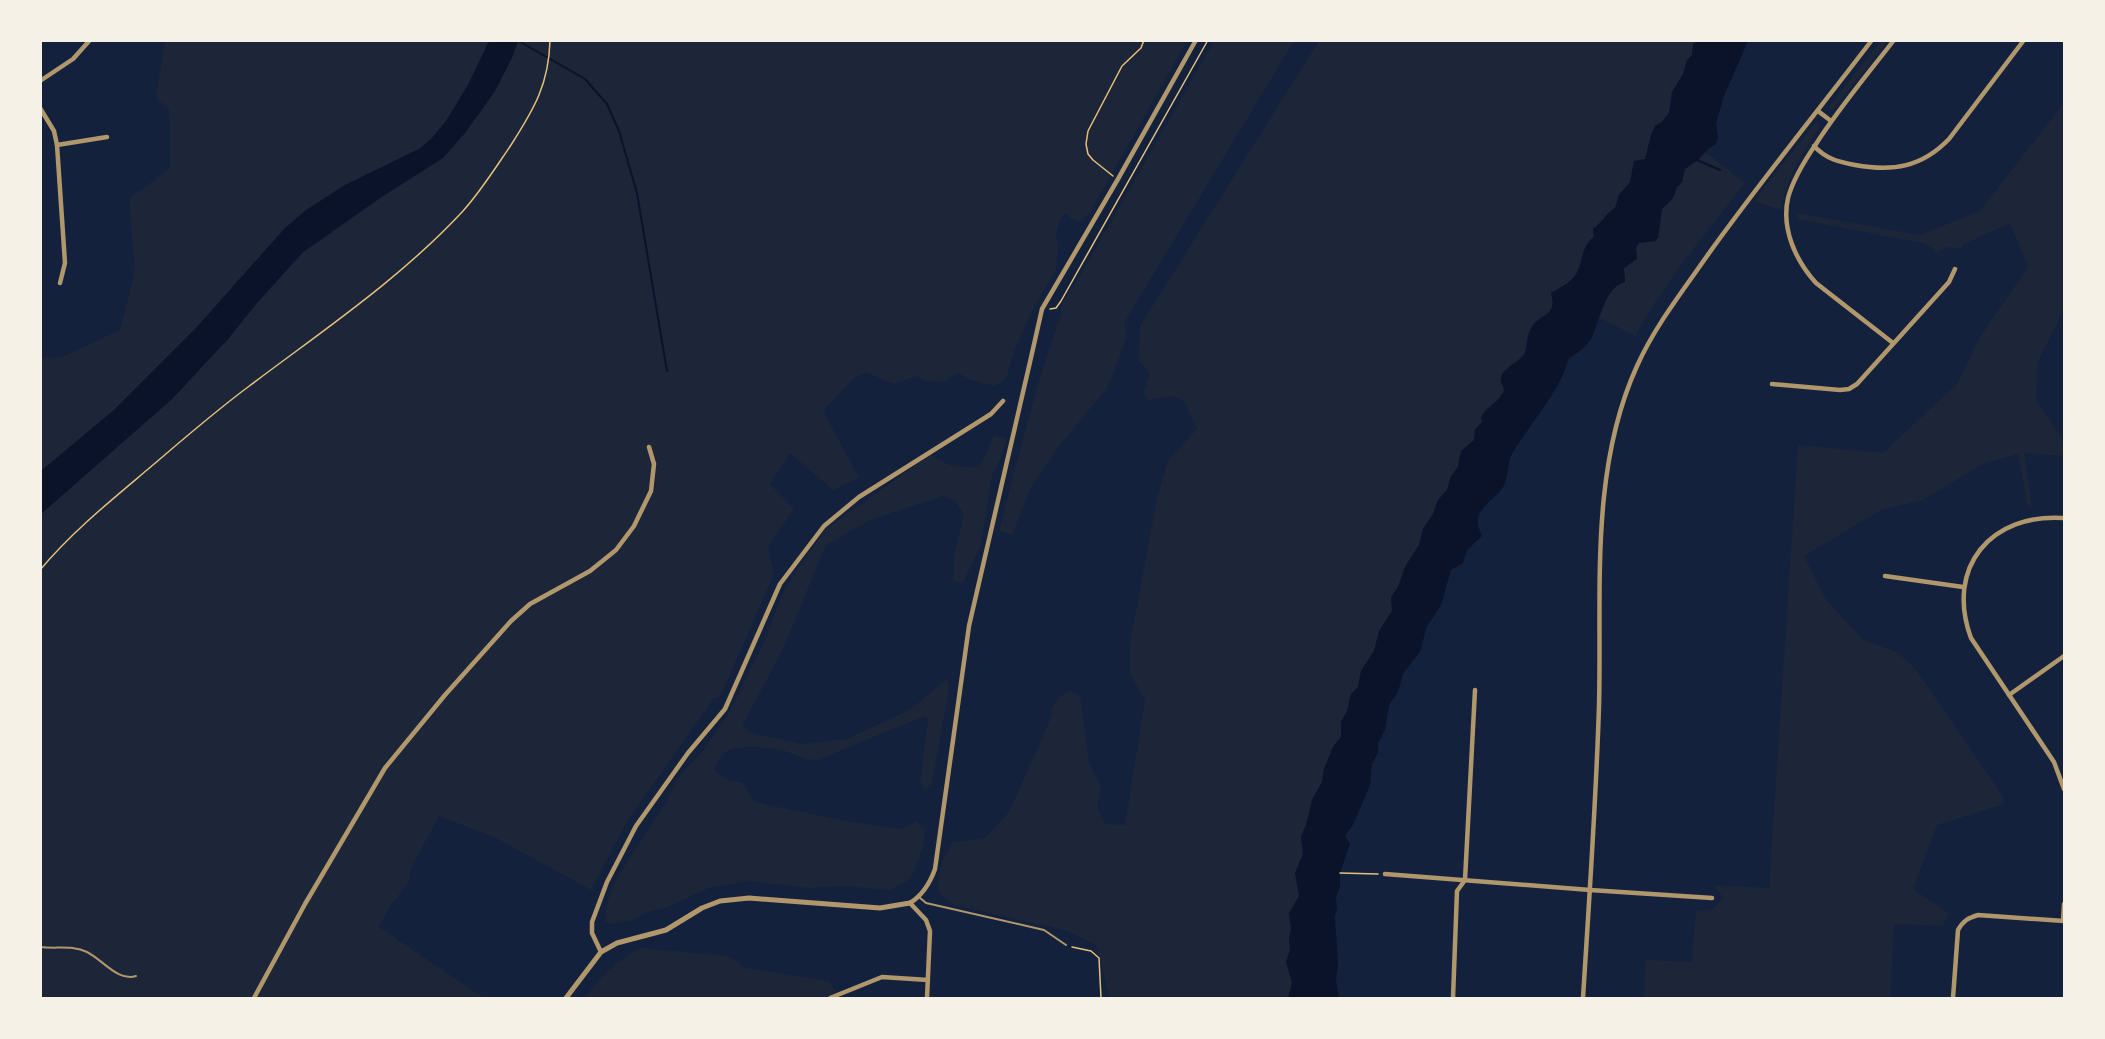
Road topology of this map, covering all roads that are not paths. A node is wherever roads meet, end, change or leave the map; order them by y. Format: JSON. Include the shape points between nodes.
{"nodes":[{"id":1,"x":90,"y":40,"type":"edge"},
{"id":2,"x":1196,"y":40,"type":"edge"},
{"id":3,"x":1872,"y":40,"type":"edge"},
{"id":4,"x":1894,"y":40,"type":"edge"},
{"id":5,"x":2024,"y":40,"type":"edge"},
{"id":6,"x":40,"y":81,"type":"edge"},
{"id":7,"x":40,"y":108,"type":"edge"},
{"id":8,"x":1818,"y":111,"type":"junction"},
{"id":9,"x":1831,"y":121,"type":"junction"},
{"id":10,"x":107,"y":137,"type":"dead end"},
{"id":11,"x":57,"y":145,"type":"junction"},
{"id":12,"x":1814,"y":146,"type":"junction"},
{"id":13,"x":1955,"y":269,"type":"dead end"},
{"id":14,"x":60,"y":283,"type":"dead end"},
{"id":15,"x":1893,"y":343,"type":"junction"},
{"id":16,"x":1772,"y":384,"type":"dead end"},
{"id":17,"x":1003,"y":401,"type":"dead end"},
{"id":18,"x":649,"y":447,"type":"dead end"},
{"id":19,"x":2064,"y":518,"type":"edge"},
{"id":20,"x":1886,"y":576,"type":"dead end"},
{"id":21,"x":1963,"y":587,"type":"junction"},
{"id":22,"x":2064,"y":657,"type":"edge"},
{"id":23,"x":1475,"y":690,"type":"dead end"},
{"id":24,"x":2009,"y":695,"type":"junction"},
{"id":25,"x":2064,"y":789,"type":"edge"},
{"id":26,"x":1385,"y":874,"type":"road end"},
{"id":27,"x":1465,"y":880,"type":"junction"},
{"id":28,"x":1590,"y":891,"type":"junction"},
{"id":29,"x":919,"y":897,"type":"junction"},
{"id":30,"x":1712,"y":898,"type":"dead end"},
{"id":31,"x":910,"y":903,"type":"junction"},
{"id":32,"x":2064,"y":904,"type":"edge"},
{"id":33,"x":2064,"y":921,"type":"edge"},
{"id":34,"x":1066,"y":945,"type":"road end"},
{"id":35,"x":40,"y":948,"type":"edge"},
{"id":36,"x":601,"y":951,"type":"junction"},
{"id":37,"x":136,"y":976,"type":"dead end"},
{"id":38,"x":928,"y":980,"type":"junction"},
{"id":39,"x":254,"y":999,"type":"edge"},
{"id":40,"x":566,"y":999,"type":"edge"},
{"id":41,"x":830,"y":999,"type":"edge"},
{"id":42,"x":927,"y":999,"type":"edge"},
{"id":43,"x":1453,"y":999,"type":"edge"},
{"id":44,"x":1583,"y":999,"type":"edge"},
{"id":45,"x":1953,"y":999,"type":"edge"}],
"edges":[{"from":1,"to":6,"type":"street","via":[[73,59]]},
{"from":2,"to":29,"type":"street","via":[[1042,309],[969,626],[935,869]]},
{"from":3,"to":8,"type":"street"},
{"from":4,"to":9,"type":"street"},
{"from":5,"to":12,"type":"street","via":[[1949,139],[1923,159],[1904,166],[1874,168],[1833,161]]},
{"from":7,"to":11,"type":"street","via":[[54,131]]},
{"from":8,"to":9,"type":"street"},
{"from":8,"to":28,"type":"street","via":[[1735,216],[1661,320],[1623,404],[1603,503],[1597,777]]},
{"from":9,"to":12,"type":"street"},
{"from":10,"to":11,"type":"street"},
{"from":11,"to":14,"type":"street","via":[[64,263]]},
{"from":12,"to":15,"type":"street","via":[[1788,199],[1787,225],[1795,252],[1816,283]]},
{"from":13,"to":15,"type":"street","via":[[1949,282]]},
{"from":15,"to":16,"type":"street","via":[[1849,389]]},
{"from":17,"to":36,"type":"street","via":[[991,414],[859,497],[824,526],[780,584],[725,709],[636,826],[607,882],[592,922],[592,933]]},
{"from":18,"to":39,"type":"street","via":[[654,464],[651,492],[634,526],[616,550],[590,571],[530,604],[511,621],[385,768]]},
{"from":19,"to":21,"type":"street","via":[[2032,519],[1998,533],[1978,553]]},
{"from":20,"to":21,"type":"street"},
{"from":21,"to":24,"type":"street","via":[[1963,613],[1971,638]]},
{"from":22,"to":24,"type":"street"},
{"from":23,"to":27,"type":"street"},
{"from":24,"to":25,"type":"street","via":[[2054,762]]},
{"from":26,"to":27,"type":"street"},
{"from":27,"to":28,"type":"street"},
{"from":27,"to":43,"type":"street","via":[[1457,891]]},
{"from":28,"to":30,"type":"street"},
{"from":28,"to":44,"type":"street"},
{"from":29,"to":31,"type":"street"},
{"from":29,"to":34,"type":"lane","via":[[926,903],[1044,930]]},
{"from":31,"to":36,"type":"street","via":[[880,908],[729,899],[702,908],[666,930]]},
{"from":31,"to":38,"type":"street","via":[[929,925]]},
{"from":32,"to":33,"type":"street"},
{"from":33,"to":45,"type":"street","via":[[1978,915],[1968,918],[1958,930]]},
{"from":35,"to":37,"type":"lane","via":[[87,952],[122,976]]},
{"from":36,"to":40,"type":"street"},
{"from":38,"to":41,"type":"street","via":[[882,977]]},
{"from":38,"to":42,"type":"street"}]}
